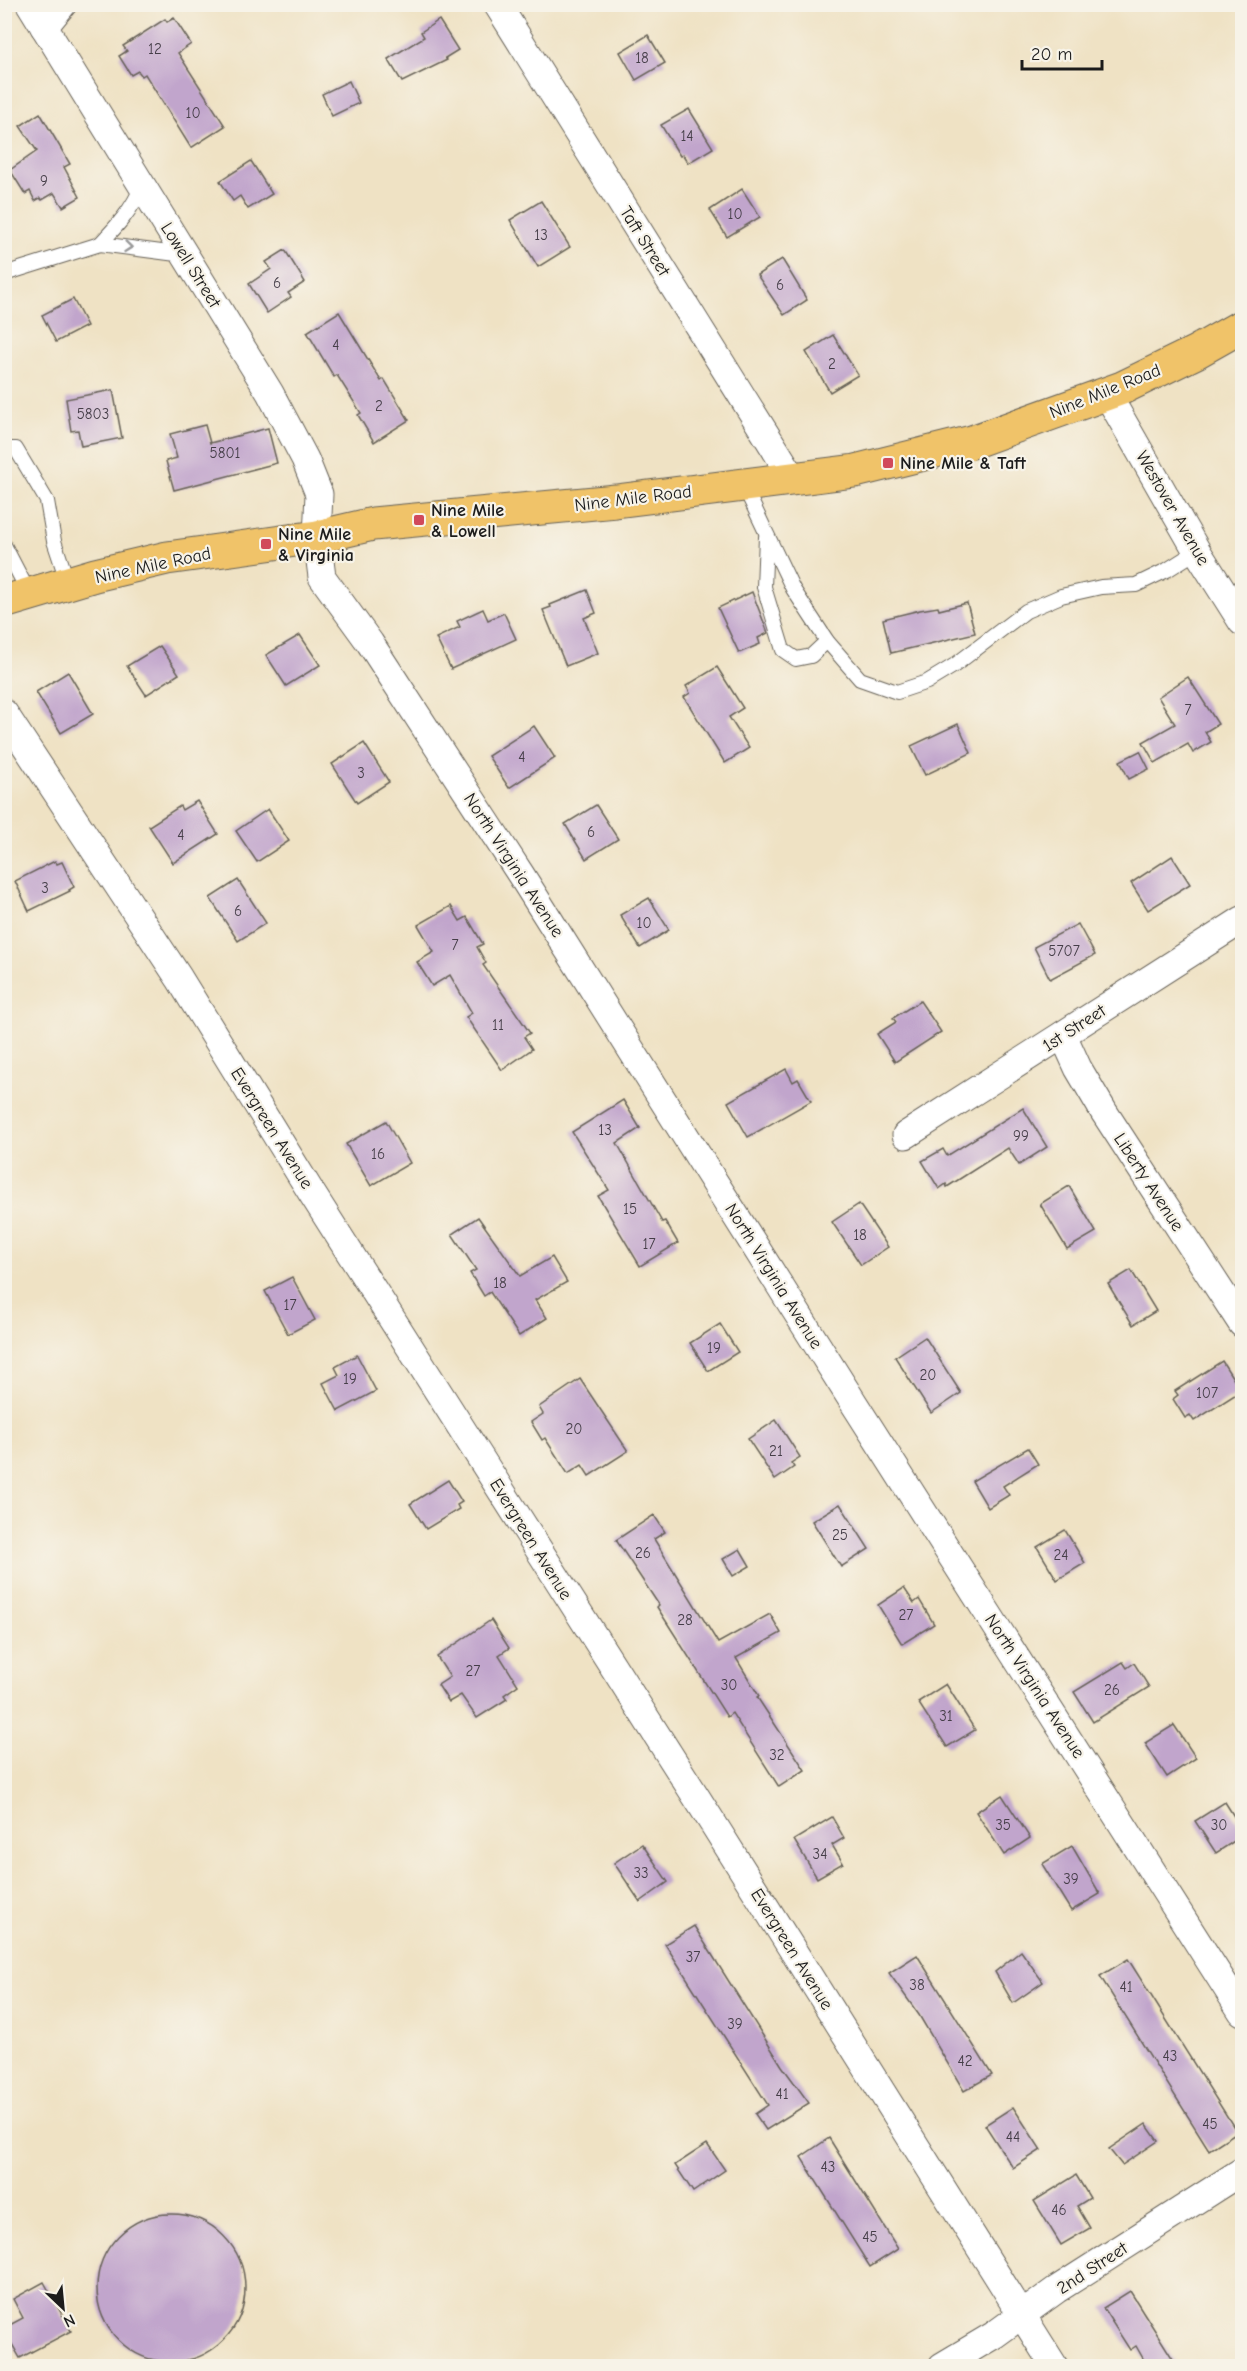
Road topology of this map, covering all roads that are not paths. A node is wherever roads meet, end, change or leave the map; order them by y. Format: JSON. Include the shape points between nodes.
{"nodes":[{"id":1,"x":30,"y":4,"type":"edge"},
{"id":2,"x":63,"y":4,"type":"edge"},
{"id":3,"x":498,"y":4,"type":"edge"},
{"id":4,"x":44,"y":27,"type":"junction"},
{"id":5,"x":142,"y":186,"type":"junction"},
{"id":6,"x":100,"y":244,"type":"junction"},
{"id":7,"x":185,"y":255,"type":"junction"},
{"id":8,"x":4,"y":274,"type":"edge"},
{"id":9,"x":1242,"y":326,"type":"edge"},
{"id":10,"x":1107,"y":394,"type":"junction"},
{"id":11,"x":4,"y":449,"type":"edge"},
{"id":12,"x":793,"y":478,"type":"junction"},
{"id":13,"x":743,"y":484,"type":"junction"},
{"id":14,"x":766,"y":534,"type":"junction"},
{"id":15,"x":317,"y":537,"type":"junction"},
{"id":16,"x":4,"y":545,"type":"edge"},
{"id":17,"x":1197,"y":550,"type":"junction"},
{"id":18,"x":68,"y":583,"type":"junction"},
{"id":19,"x":17,"y":598,"type":"edge"},
{"id":20,"x":1242,"y":622,"type":"edge"},
{"id":21,"x":827,"y":641,"type":"junction"},
{"id":22,"x":4,"y":713,"type":"edge"},
{"id":23,"x":1242,"y":920,"type":"edge"},
{"id":24,"x":1063,"y":1035,"type":"junction"},
{"id":25,"x":906,"y":1135,"type":"dead end"},
{"id":26,"x":1242,"y":1324,"type":"edge"},
{"id":27,"x":1242,"y":2012,"type":"edge"},
{"id":28,"x":1242,"y":2171,"type":"edge"},
{"id":29,"x":1022,"y":2316,"type":"junction"},
{"id":30,"x":942,"y":2367,"type":"edge"},
{"id":31,"x":1054,"y":2367,"type":"edge"}],
"edges":[{"from":1,"to":4,"type":"street","name":"Lowell Street"},
{"from":2,"to":4,"type":"street"},
{"from":3,"to":12,"type":"street","name":"Taft Street"},
{"from":4,"to":5,"type":"street","name":"Lowell Street"},
{"from":5,"to":6,"type":"lane","via":[[134,205]]},
{"from":5,"to":7,"type":"street","name":"Lowell Street"},
{"from":6,"to":7,"type":"lane","one_way":true},
{"from":6,"to":8,"type":"lane"},
{"from":7,"to":15,"type":"street","name":"Lowell Street","via":[[270,393],[305,459],[319,494]]},
{"from":9,"to":10,"type":"main road","name":"Nine Mile Road"},
{"from":10,"to":12,"type":"main road","name":"Nine Mile Road","via":[[972,441],[855,471]]},
{"from":10,"to":17,"type":"street","name":"Westover Avenue"},
{"from":11,"to":18,"type":"lane","via":[[16,448],[47,501],[54,541]]},
{"from":12,"to":13,"type":"main road","name":"Nine Mile Road"},
{"from":13,"to":14,"type":"lane"},
{"from":13,"to":15,"type":"main road","name":"Nine Mile Road","via":[[616,501],[374,524]]},
{"from":14,"to":21,"type":"lane"},
{"from":14,"to":21,"type":"lane","via":[[764,587],[783,650],[796,659],[811,656]]},
{"from":15,"to":18,"type":"main road","name":"Nine Mile Road","via":[[167,558]]},
{"from":15,"to":27,"type":"street","name":"North Virginia Avenue","via":[[322,577],[370,642],[527,885]]},
{"from":16,"to":19,"type":"lane"},
{"from":17,"to":20,"type":"street","name":"Westover Avenue"},
{"from":17,"to":21,"type":"lane","via":[[1137,585],[1101,587],[1061,596],[1026,611],[927,682],[897,692],[860,679]]},
{"from":18,"to":19,"type":"main road","name":"Nine Mile Road"},
{"from":22,"to":29,"type":"street","name":"Evergreen Avenue","via":[[179,978]]},
{"from":23,"to":24,"type":"street","name":"1st Street"},
{"from":24,"to":25,"type":"street","name":"1st Street"},
{"from":24,"to":26,"type":"street","name":"Liberty Avenue","via":[[1104,1112]]},
{"from":28,"to":29,"type":"street","name":"2nd Street"},
{"from":29,"to":30,"type":"street","name":"2nd Street"},
{"from":29,"to":31,"type":"street","name":"Evergreen Avenue"}]}
